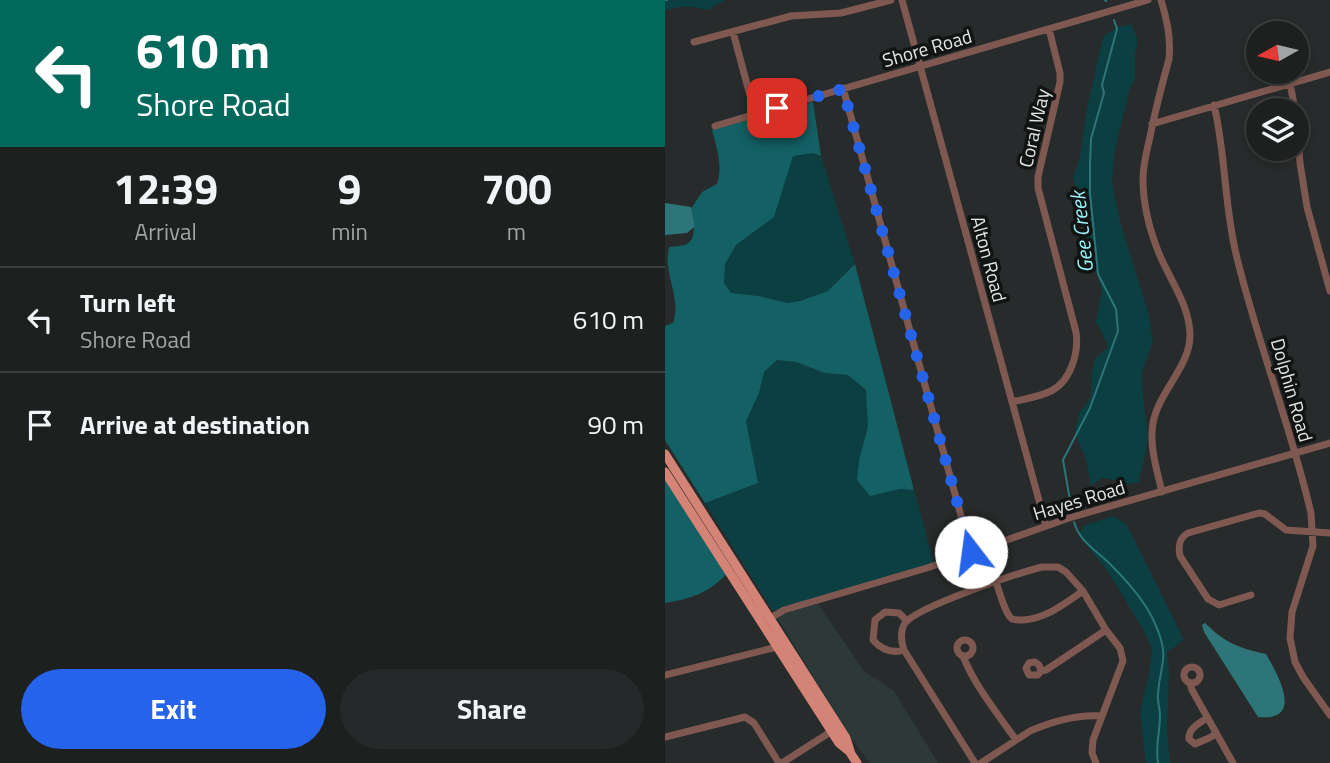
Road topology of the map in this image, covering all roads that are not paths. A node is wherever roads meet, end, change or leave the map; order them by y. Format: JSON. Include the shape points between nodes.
{"nodes":[{"id":1,"x":891,"y":0,"type":"edge"},
{"id":2,"x":902,"y":0,"type":"edge"},
{"id":3,"x":1148,"y":0,"type":"edge"},
{"id":4,"x":1161,"y":0,"type":"edge"},
{"id":5,"x":1049,"y":29,"type":"junction"},
{"id":6,"x":733,"y":32,"type":"junction"},
{"id":7,"x":694,"y":42,"type":"dead end"},
{"id":8,"x":921,"y":66,"type":"junction"},
{"id":9,"x":1330,"y":72,"type":"edge"},
{"id":10,"x":1309,"y":78,"type":"edge"},
{"id":11,"x":1287,"y":84,"type":"edge"},
{"id":12,"x":843,"y":89,"type":"junction"},
{"id":13,"x":1214,"y":105,"type":"junction"},
{"id":14,"x":755,"y":114,"type":"junction"},
{"id":15,"x":1153,"y":124,"type":"junction"},
{"id":16,"x":715,"y":126,"type":"dead end"},
{"id":17,"x":1300,"y":161,"type":"edge"},
{"id":18,"x":1330,"y":291,"type":"edge"},
{"id":19,"x":1012,"y":402,"type":"junction"},
{"id":20,"x":1330,"y":443,"type":"edge"},
{"id":21,"x":665,"y":454,"type":"edge"},
{"id":22,"x":1295,"y":454,"type":"junction"},
{"id":23,"x":667,"y":466,"type":"edge"},
{"id":24,"x":1163,"y":492,"type":"junction"},
{"id":25,"x":1046,"y":526,"type":"junction"},
{"id":26,"x":1313,"y":532,"type":"junction"},
{"id":27,"x":1330,"y":533,"type":"edge"},
{"id":28,"x":971,"y":552,"type":"junction"},
{"id":29,"x":996,"y":582,"type":"junction"},
{"id":30,"x":1083,"y":591,"type":"junction"},
{"id":31,"x":1251,"y":595,"type":"dead end"},
{"id":32,"x":766,"y":621,"type":"junction"},
{"id":33,"x":907,"y":621,"type":"junction"},
{"id":34,"x":1107,"y":630,"type":"junction"},
{"id":35,"x":777,"y":647,"type":"junction"},
{"id":36,"x":904,"y":650,"type":"junction"},
{"id":37,"x":963,"y":656,"type":"dead end"},
{"id":38,"x":1041,"y":671,"type":"dead end"},
{"id":39,"x":665,"y":675,"type":"edge"},
{"id":40,"x":1190,"y":683,"type":"dead end"},
{"id":41,"x":1330,"y":715,"type":"edge"},
{"id":42,"x":1102,"y":716,"type":"junction"},
{"id":43,"x":1207,"y":718,"type":"junction"},
{"id":44,"x":832,"y":732,"type":"junction"},
{"id":45,"x":1216,"y":734,"type":"junction"},
{"id":46,"x":665,"y":737,"type":"edge"},
{"id":47,"x":1016,"y":740,"type":"junction"},
{"id":48,"x":851,"y":754,"type":"junction"},
{"id":49,"x":780,"y":763,"type":"edge"},
{"id":50,"x":857,"y":763,"type":"edge"},
{"id":51,"x":978,"y":763,"type":"edge"},
{"id":52,"x":1094,"y":763,"type":"edge"},
{"id":53,"x":1233,"y":763,"type":"edge"}],
"edges":[{"from":1,"to":6,"type":"street","via":[[841,13],[791,16]]},
{"from":2,"to":8,"type":"street","name":"Alton Road"},
{"from":3,"to":5,"type":"street","name":"Shore Road"},
{"from":4,"to":15,"type":"street","via":[[1168,24],[1169,59]]},
{"from":5,"to":8,"type":"street","name":"Shore Road"},
{"from":5,"to":19,"type":"street","name":"Coral Way","via":[[1060,82],[1038,188],[1078,344],[1060,384],[1044,394]]},
{"from":6,"to":7,"type":"street"},
{"from":6,"to":14,"type":"street"},
{"from":8,"to":12,"type":"street","name":"Shore Road"},
{"from":8,"to":19,"type":"street","name":"Alton Road"},
{"from":9,"to":10,"type":"street"},
{"from":11,"to":13,"type":"street"},
{"from":12,"to":14,"type":"street","name":"Shore Road"},
{"from":12,"to":28,"type":"street"},
{"from":13,"to":15,"type":"street"},
{"from":13,"to":22,"type":"street","name":"Dolphin Road","via":[[1237,258]]},
{"from":14,"to":16,"type":"street","name":"Shore Road"},
{"from":15,"to":24,"type":"street","via":[[1143,177],[1148,218],[1185,310],[1190,335],[1189,347],[1153,422]]},
{"from":17,"to":18,"type":"street"},
{"from":19,"to":25,"type":"street","name":"Alton Road"},
{"from":20,"to":22,"type":"street","name":"Hayes Road"},
{"from":21,"to":23,"type":"main road"},
{"from":22,"to":24,"type":"street","name":"Hayes Road"},
{"from":22,"to":26,"type":"street","name":"Dolphin Road"},
{"from":23,"to":32,"type":"main road"},
{"from":24,"to":25,"type":"street","name":"Hayes Road"},
{"from":25,"to":28,"type":"street","name":"Hayes Road"},
{"from":26,"to":27,"type":"street"},
{"from":26,"to":31,"type":"street","via":[[1286,530],[1259,513],[1183,536],[1180,556],[1208,599],[1219,605]]},
{"from":26,"to":41,"type":"street","name":"Dolphin Road","via":[[1311,556],[1292,612],[1290,638],[1295,662]]},
{"from":28,"to":32,"type":"street","name":"Hayes Road","via":[[784,610]]},
{"from":29,"to":30,"type":"street","via":[[1042,567],[1058,567]]},
{"from":29,"to":30,"type":"street","via":[[1007,613],[1018,620],[1049,614]]},
{"from":29,"to":33,"type":"street"},
{"from":30,"to":34,"type":"street"},
{"from":32,"to":35,"type":"main road"},
{"from":32,"to":48,"type":"main road","via":[[846,738]]},
{"from":33,"to":36,"type":"street","via":[[902,630]]},
{"from":33,"to":36,"type":"street","via":[[899,613],[885,612],[875,620],[872,632],[881,649]]},
{"from":34,"to":38,"type":"street"},
{"from":34,"to":42,"type":"street","via":[[1120,648],[1122,661]]},
{"from":35,"to":39,"type":"street"},
{"from":35,"to":44,"type":"main road"},
{"from":36,"to":51,"type":"street"},
{"from":37,"to":47,"type":"street"},
{"from":40,"to":43,"type":"street"},
{"from":42,"to":47,"type":"street","via":[[1070,716]]},
{"from":42,"to":52,"type":"street","via":[[1093,740]]},
{"from":43,"to":45,"type":"street"},
{"from":43,"to":45,"type":"street","via":[[1191,730],[1189,739],[1195,744]]},
{"from":44,"to":48,"type":"main road"},
{"from":44,"to":49,"type":"street"},
{"from":45,"to":53,"type":"street"},
{"from":46,"to":49,"type":"street","via":[[745,717],[754,723]]},
{"from":47,"to":51,"type":"street"},
{"from":48,"to":50,"type":"main road"}]}
